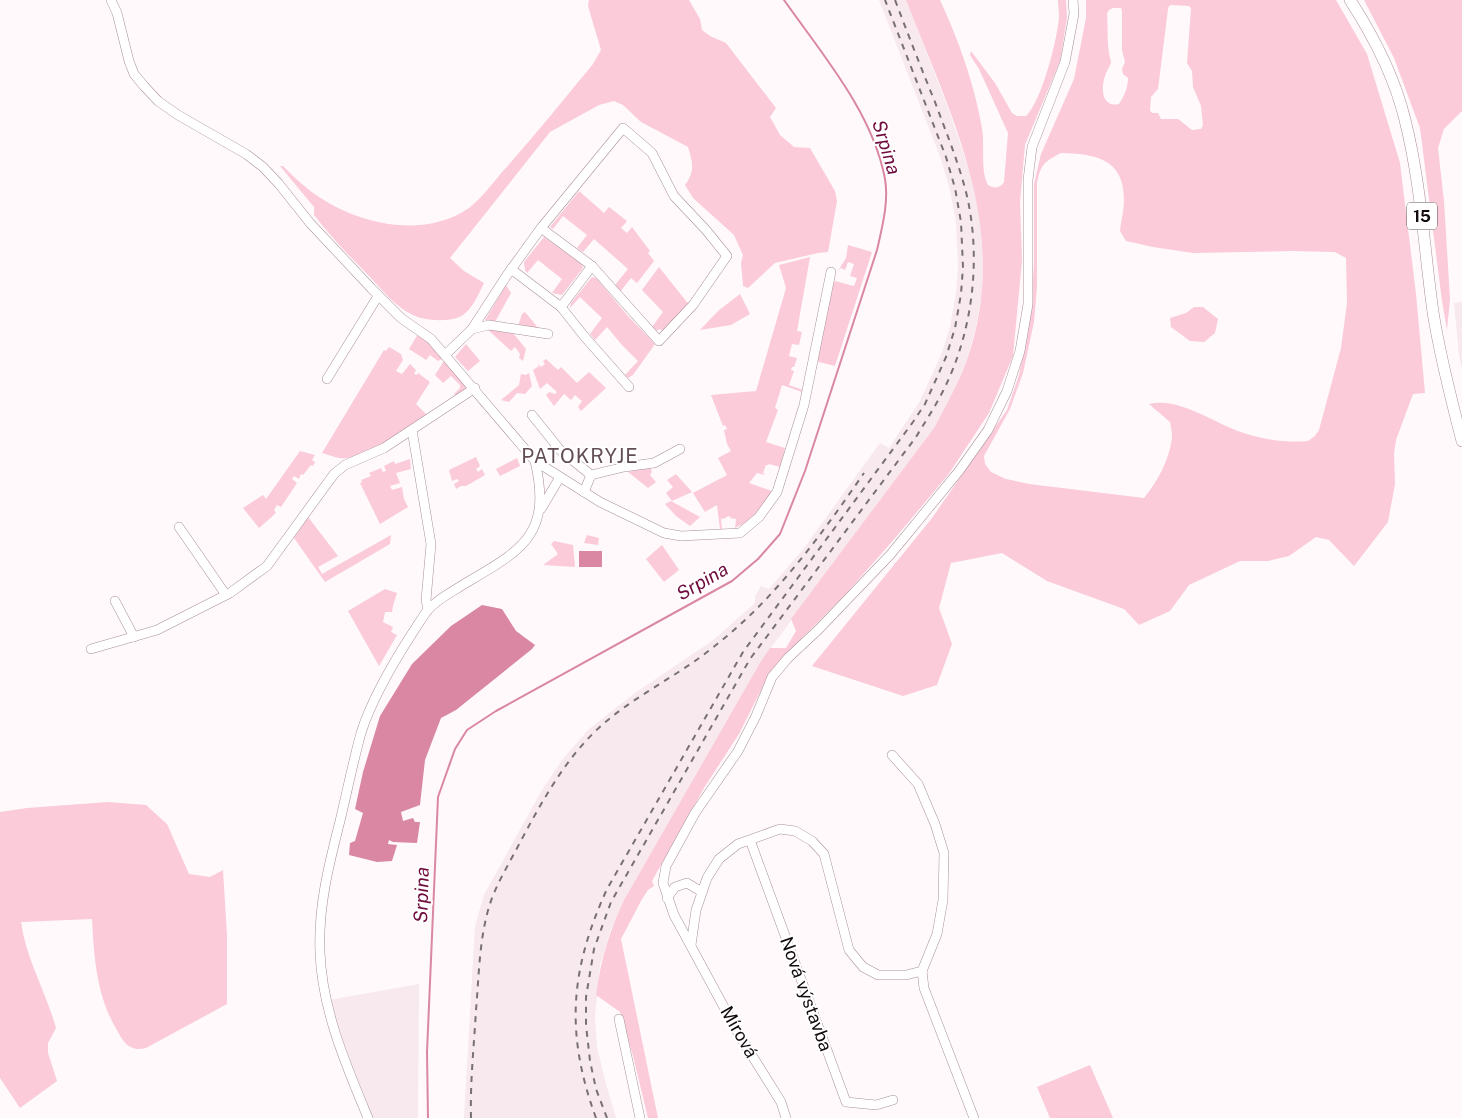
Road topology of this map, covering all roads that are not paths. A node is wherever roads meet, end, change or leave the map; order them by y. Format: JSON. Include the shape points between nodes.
{"nodes":[{"id":1,"x":111,"y":0,"type":"edge"},
{"id":2,"x":1073,"y":0,"type":"edge"},
{"id":3,"x":1350,"y":0,"type":"edge"},
{"id":4,"x":541,"y":228,"type":"junction"},
{"id":5,"x":592,"y":266,"type":"junction"},
{"id":6,"x":511,"y":269,"type":"junction"},
{"id":7,"x":831,"y":272,"type":"dead end"},
{"id":8,"x":378,"y":296,"type":"junction"},
{"id":9,"x":561,"y":307,"type":"junction"},
{"id":10,"x":472,"y":329,"type":"junction"},
{"id":11,"x":548,"y":334,"type":"dead end"},
{"id":12,"x":445,"y":355,"type":"junction"},
{"id":13,"x":327,"y":380,"type":"dead end"},
{"id":14,"x":629,"y":386,"type":"dead end"},
{"id":15,"x":474,"y":388,"type":"junction"},
{"id":16,"x":532,"y":415,"type":"dead end"},
{"id":17,"x":412,"y":430,"type":"junction"},
{"id":18,"x":1462,"y":441,"type":"edge"},
{"id":19,"x":680,"y":449,"type":"dead end"},
{"id":20,"x":536,"y":461,"type":"junction"},
{"id":21,"x":591,"y":475,"type":"junction"},
{"id":22,"x":560,"y":477,"type":"junction"},
{"id":23,"x":584,"y":492,"type":"junction"},
{"id":24,"x":540,"y":511,"type":"junction"},
{"id":25,"x":179,"y":527,"type":"dead end"},
{"id":26,"x":226,"y":595,"type":"junction"},
{"id":27,"x":115,"y":601,"type":"dead end"},
{"id":28,"x":428,"y":609,"type":"junction"},
{"id":29,"x":134,"y":637,"type":"junction"},
{"id":30,"x":91,"y":649,"type":"dead end"},
{"id":31,"x":892,"y":755,"type":"dead end"},
{"id":32,"x":750,"y":840,"type":"junction"},
{"id":33,"x":702,"y":892,"type":"junction"},
{"id":34,"x":667,"y":898,"type":"junction"},
{"id":35,"x":691,"y":945,"type":"junction"},
{"id":36,"x":922,"y":971,"type":"junction"},
{"id":37,"x":619,"y":1019,"type":"dead end"},
{"id":38,"x":893,"y":1100,"type":"dead end"},
{"id":39,"x":368,"y":1118,"type":"edge"},
{"id":40,"x":640,"y":1118,"type":"edge"},
{"id":41,"x":786,"y":1118,"type":"edge"},
{"id":42,"x":974,"y":1118,"type":"edge"}],
"edges":[{"from":1,"to":8,"type":"street","via":[[128,60],[144,86],[178,115],[264,167],[310,223]]},
{"from":2,"to":34,"type":"street","via":[[1074,14],[1065,62],[1032,147],[1028,180],[1028,304],[1020,352],[1007,391],[988,430],[896,548],[772,677],[738,750],[695,813],[666,866],[664,884]]},
{"from":3,"to":18,"type":"main road","number":"15","via":[[1380,52],[1405,118],[1418,186],[1435,320]]},
{"from":4,"to":5,"type":"street"},
{"from":4,"to":5,"type":"street","via":[[623,128],[652,153],[674,196],[727,256],[693,304],[659,341]]},
{"from":4,"to":6,"type":"street"},
{"from":5,"to":9,"type":"street"},
{"from":6,"to":9,"type":"street"},
{"from":6,"to":10,"type":"street"},
{"from":7,"to":23,"type":"street","via":[[804,405],[777,492],[760,517],[740,532],[681,536],[664,533]]},
{"from":8,"to":12,"type":"street","via":[[401,318],[431,339]]},
{"from":8,"to":13,"type":"street"},
{"from":9,"to":14,"type":"street"},
{"from":10,"to":11,"type":"street","via":[[489,325]]},
{"from":10,"to":12,"type":"street"},
{"from":12,"to":15,"type":"street"},
{"from":15,"to":17,"type":"street"},
{"from":15,"to":20,"type":"street"},
{"from":16,"to":21,"type":"street","via":[[560,450]]},
{"from":17,"to":26,"type":"street","via":[[334,474],[267,566]]},
{"from":17,"to":28,"type":"street","via":[[431,544]]},
{"from":19,"to":21,"type":"street","via":[[654,463]]},
{"from":20,"to":22,"type":"street"},
{"from":20,"to":24,"type":"street"},
{"from":21,"to":23,"type":"street"},
{"from":22,"to":23,"type":"street"},
{"from":22,"to":24,"type":"street"},
{"from":24,"to":28,"type":"street","via":[[529,536],[517,551]]},
{"from":25,"to":26,"type":"street"},
{"from":26,"to":29,"type":"street","via":[[158,630]]},
{"from":27,"to":29,"type":"street"},
{"from":28,"to":39,"type":"street","via":[[388,675],[362,731],[329,862],[322,907],[320,951],[329,1014]]},
{"from":29,"to":30,"type":"street"},
{"from":31,"to":36,"type":"street","via":[[918,784],[944,853],[937,934]]},
{"from":32,"to":33,"type":"street","via":[[738,844],[719,859]]},
{"from":32,"to":36,"type":"street","via":[[780,829],[795,831],[812,841],[824,854],[848,950],[863,967],[878,975],[906,975]]},
{"from":32,"to":38,"type":"street","name":"Nová výstavba","via":[[846,1102],[876,1105]]},
{"from":33,"to":34,"type":"street","via":[[687,884],[675,887]]},
{"from":33,"to":35,"type":"street"},
{"from":34,"to":35,"type":"street","name":"Mírová"},
{"from":35,"to":41,"type":"street","name":"Mírová","via":[[738,1033],[781,1102]]},
{"from":36,"to":42,"type":"street","via":[[924,988]]},
{"from":37,"to":40,"type":"street"}]}
